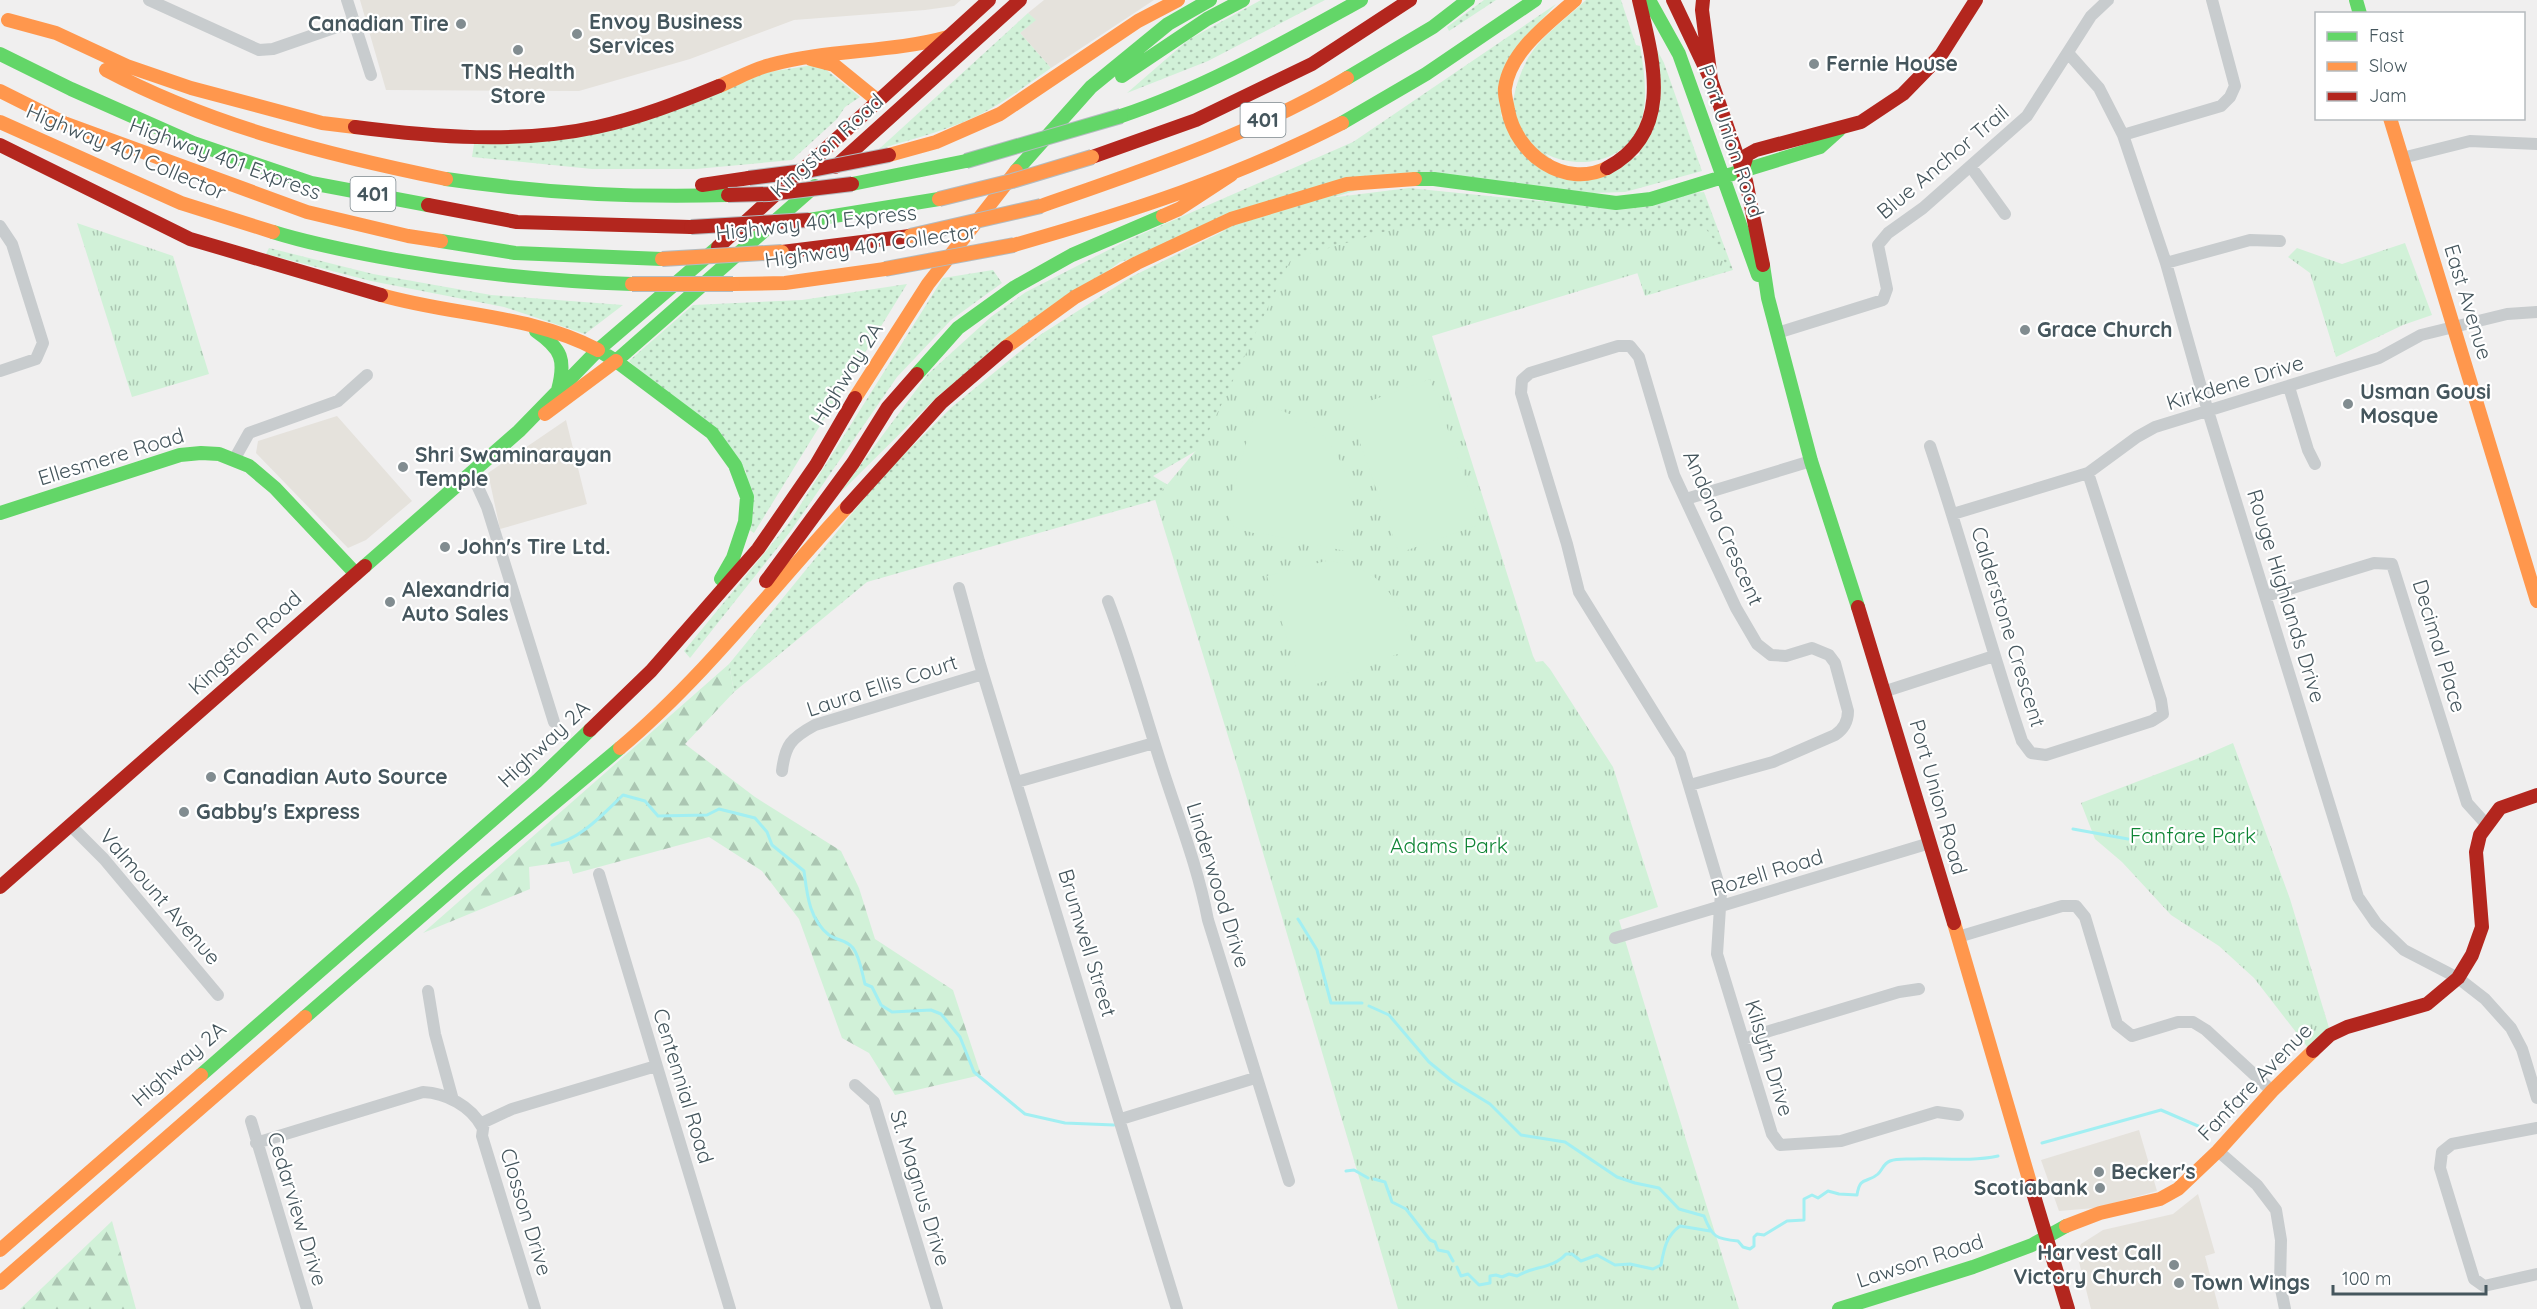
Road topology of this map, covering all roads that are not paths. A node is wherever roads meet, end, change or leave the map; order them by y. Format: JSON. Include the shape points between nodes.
{"nodes":[{"id":1,"x":149,"y":0,"type":"edge"},
{"id":2,"x":347,"y":0,"type":"edge"},
{"id":3,"x":989,"y":0,"type":"edge"},
{"id":4,"x":1020,"y":0,"type":"edge"},
{"id":5,"x":1178,"y":0,"type":"edge"},
{"id":6,"x":1210,"y":0,"type":"edge"},
{"id":7,"x":1243,"y":0,"type":"edge"},
{"id":8,"x":1361,"y":0,"type":"edge"},
{"id":9,"x":1410,"y":0,"type":"edge"},
{"id":10,"x":1468,"y":0,"type":"edge"},
{"id":11,"x":1535,"y":0,"type":"edge"},
{"id":12,"x":1575,"y":0,"type":"edge"},
{"id":13,"x":1639,"y":0,"type":"edge"},
{"id":14,"x":1649,"y":0,"type":"edge"},
{"id":15,"x":1673,"y":0,"type":"edge"},
{"id":16,"x":1703,"y":0,"type":"edge"},
{"id":17,"x":1976,"y":0,"type":"edge"},
{"id":18,"x":2108,"y":0,"type":"edge"},
{"id":19,"x":2212,"y":0,"type":"edge"},
{"id":20,"x":4,"y":18,"type":"edge"},
{"id":21,"x":354,"y":21,"type":"junction"},
{"id":22,"x":948,"y":37,"type":"junction"},
{"id":23,"x":2068,"y":53,"type":"junction"},
{"id":24,"x":0,"y":54,"type":"edge"},
{"id":25,"x":805,"y":58,"type":"junction"},
{"id":26,"x":371,"y":75,"type":"dead end"},
{"id":27,"x":1712,"y":80,"type":"junction"},
{"id":28,"x":0,"y":91,"type":"edge"},
{"id":29,"x":877,"y":100,"type":"junction"},
{"id":30,"x":892,"y":116,"type":"junction"},
{"id":31,"x":2391,"y":120,"type":"edge"},
{"id":32,"x":0,"y":122,"type":"edge"},
{"id":33,"x":2123,"y":135,"type":"junction"},
{"id":34,"x":2537,"y":144,"type":"edge"},
{"id":35,"x":0,"y":145,"type":"edge"},
{"id":36,"x":2402,"y":158,"type":"junction"},
{"id":37,"x":1971,"y":167,"type":"junction"},
{"id":38,"x":1742,"y":171,"type":"junction"},
{"id":39,"x":1012,"y":175,"type":"junction"},
{"id":40,"x":1231,"y":175,"type":"junction"},
{"id":41,"x":1723,"y":178,"type":"junction"},
{"id":42,"x":572,"y":195,"type":"junction"},
{"id":43,"x":2006,"y":214,"type":"dead end"},
{"id":44,"x":0,"y":226,"type":"edge"},
{"id":45,"x":2280,"y":241,"type":"dead end"},
{"id":46,"x":2166,"y":263,"type":"junction"},
{"id":47,"x":1768,"y":298,"type":"junction"},
{"id":48,"x":2537,"y":312,"type":"edge"},
{"id":49,"x":523,"y":322,"type":"junction"},
{"id":50,"x":2454,"y":326,"type":"junction"},
{"id":51,"x":1777,"y":333,"type":"junction"},
{"id":52,"x":598,"y":350,"type":"junction"},
{"id":53,"x":616,"y":361,"type":"junction"},
{"id":54,"x":0,"y":371,"type":"edge"},
{"id":55,"x":366,"y":375,"type":"dead end"},
{"id":56,"x":2289,"y":387,"type":"junction"},
{"id":57,"x":558,"y":390,"type":"junction"},
{"id":58,"x":2209,"y":411,"type":"junction"},
{"id":59,"x":519,"y":431,"type":"junction"},
{"id":60,"x":1930,"y":446,"type":"dead end"},
{"id":61,"x":235,"y":458,"type":"junction"},
{"id":62,"x":1811,"y":461,"type":"junction"},
{"id":63,"x":2315,"y":464,"type":"dead end"},
{"id":64,"x":471,"y":472,"type":"junction"},
{"id":65,"x":2088,"y":473,"type":"junction"},
{"id":66,"x":1686,"y":499,"type":"junction"},
{"id":67,"x":0,"y":513,"type":"edge"},
{"id":68,"x":1953,"y":514,"type":"junction"},
{"id":69,"x":356,"y":574,"type":"junction"},
{"id":70,"x":959,"y":588,"type":"dead end"},
{"id":71,"x":2266,"y":596,"type":"junction"},
{"id":72,"x":1108,"y":601,"type":"dead end"},
{"id":73,"x":2537,"y":601,"type":"edge"},
{"id":74,"x":684,"y":634,"type":"junction"},
{"id":75,"x":1994,"y":656,"type":"junction"},
{"id":76,"x":984,"y":674,"type":"junction"},
{"id":77,"x":1884,"y":692,"type":"junction"},
{"id":78,"x":554,"y":722,"type":"dead end"},
{"id":79,"x":639,"y":732,"type":"junction"},
{"id":80,"x":1154,"y":743,"type":"junction"},
{"id":81,"x":782,"y":771,"type":"dead end"},
{"id":82,"x":1017,"y":782,"type":"junction"},
{"id":83,"x":1690,"y":785,"type":"junction"},
{"id":84,"x":2537,"y":795,"type":"edge"},
{"id":85,"x":2486,"y":824,"type":"junction"},
{"id":86,"x":70,"y":826,"type":"junction"},
{"id":87,"x":1930,"y":843,"type":"junction"},
{"id":88,"x":599,"y":874,"type":"dead end"},
{"id":89,"x":0,"y":887,"type":"edge"},
{"id":90,"x":1721,"y":907,"type":"junction"},
{"id":91,"x":1958,"y":937,"type":"junction"},
{"id":92,"x":1615,"y":938,"type":"dead end"},
{"id":93,"x":2458,"y":978,"type":"junction"},
{"id":94,"x":1920,"y":988,"type":"dead end"},
{"id":95,"x":428,"y":991,"type":"dead end"},
{"id":96,"x":218,"y":994,"type":"dead end"},
{"id":97,"x":1743,"y":1039,"type":"junction"},
{"id":98,"x":656,"y":1066,"type":"junction"},
{"id":99,"x":1255,"y":1078,"type":"junction"},
{"id":100,"x":855,"y":1085,"type":"dead end"},
{"id":101,"x":2272,"y":1091,"type":"junction"},
{"id":102,"x":2537,"y":1098,"type":"edge"},
{"id":103,"x":453,"y":1100,"type":"junction"},
{"id":104,"x":1958,"y":1114,"type":"dead end"},
{"id":105,"x":1120,"y":1119,"type":"junction"},
{"id":106,"x":251,"y":1121,"type":"dead end"},
{"id":107,"x":482,"y":1127,"type":"junction"},
{"id":108,"x":2537,"y":1128,"type":"edge"},
{"id":109,"x":256,"y":1143,"type":"junction"},
{"id":110,"x":2218,"y":1151,"type":"junction"},
{"id":111,"x":1288,"y":1181,"type":"dead end"},
{"id":112,"x":2046,"y":1236,"type":"junction"},
{"id":113,"x":0,"y":1250,"type":"edge"},
{"id":114,"x":2537,"y":1274,"type":"edge"},
{"id":115,"x":0,"y":1283,"type":"edge"},
{"id":116,"x":307,"y":1309,"type":"edge"},
{"id":117,"x":536,"y":1309,"type":"edge"},
{"id":118,"x":730,"y":1309,"type":"edge"},
{"id":119,"x":937,"y":1309,"type":"edge"},
{"id":120,"x":1177,"y":1309,"type":"edge"},
{"id":121,"x":1839,"y":1309,"type":"edge"},
{"id":122,"x":2068,"y":1309,"type":"edge"},
{"id":123,"x":2284,"y":1309,"type":"edge"}],
"edges":[{"from":1,"to":21,"type":"street","via":[[259,50],[273,49]]},
{"from":2,"to":21,"type":"street"},
{"from":3,"to":22,"type":"main road","name":"Kingston Road"},
{"from":4,"to":30,"type":"main road","name":"Kingston Road"},
{"from":5,"to":42,"type":"main road","bridge":true,"via":[[1138,21],[1000,114],[936,142],[812,170],[673,189]]},
{"from":6,"to":39,"type":"main road","via":[[1168,24],[1091,87]]},
{"from":7,"to":39,"type":"main road","via":[[1207,19],[1119,78]]},
{"from":8,"to":42,"type":"main road","number":"401","bridge":true,"via":[[1269,51],[1160,103],[966,161],[852,184],[769,194],[663,199]]},
{"from":9,"to":24,"type":"main road","name":"Highway 401 Express","number":"401","bridge":true,"via":[[1312,64],[1196,120],[1092,157],[939,199],[809,220],[691,227],[517,222],[311,183],[193,143]]},
{"from":10,"to":28,"type":"main road","name":"Highway 401 Express","number":"401","bridge":true,"via":[[1433,27],[1319,95],[1176,159],[1041,206],[910,236],[782,252],[662,259],[514,253],[408,236],[307,212],[64,123]]},
{"from":11,"to":40,"type":"main road","name":"Highway 401 Collector","number":"401","via":[[1386,99]]},
{"from":12,"to":13,"type":"main road","via":[[1519,54],[1505,88],[1509,121],[1523,148],[1550,168],[1578,175],[1605,169],[1630,153],[1644,136],[1654,110],[1651,60]]},
{"from":14,"to":41,"type":"main road","name":"Port Union Road","via":[[1679,54]]},
{"from":15,"to":27,"type":"main road","name":"Port Union Road"},
{"from":16,"to":27,"type":"main road"},
{"from":17,"to":38,"type":"main road","via":[[1941,55],[1903,94],[1861,122],[1839,130],[1820,147]]},
{"from":18,"to":23,"type":"street","name":"Blue Anchor Trail","via":[[2091,16]]},
{"from":19,"to":33,"type":"street","via":[[2235,86],[2230,97],[2221,106]]},
{"from":20,"to":25,"type":"main road","via":[[56,33],[127,66],[191,88],[322,123],[417,135],[495,137],[597,127],[671,106],[768,64]]},
{"from":20,"to":42,"type":"main road","number":"401","via":[[174,104],[307,148],[443,179]]},
{"from":21,"to":26,"type":"street"},
{"from":22,"to":25,"type":"main road","via":[[916,46]]},
{"from":22,"to":29,"type":"main road","name":"Kingston Road"},
{"from":23,"to":33,"type":"street","name":"Rouge Highlands Drive","via":[[2099,88]]},
{"from":23,"to":37,"type":"street","name":"Blue Anchor Trail","via":[[2027,116]]},
{"from":25,"to":29,"type":"main road","via":[[834,65]]},
{"from":27,"to":38,"type":"main road","name":"Port Union Road"},
{"from":29,"to":30,"type":"main road"},
{"from":29,"to":52,"type":"main road","name":"Kingston Road","via":[[695,269]]},
{"from":30,"to":53,"type":"main road","name":"Kingston Road"},
{"from":31,"to":36,"type":"main road","name":"East Avenue"},
{"from":32,"to":40,"type":"main road","name":"Highway 401 Collector","number":"401","bridge":true,"via":[[181,202],[304,242],[451,270],[548,281],[785,283],[885,269],[1014,244],[1089,224]]},
{"from":33,"to":46,"type":"street","name":"Rouge Highlands Drive"},
{"from":34,"to":36,"type":"street","via":[[2470,141]]},
{"from":35,"to":49,"type":"main road","via":[[190,239],[392,298]]},
{"from":36,"to":50,"type":"main road","name":"East Avenue"},
{"from":37,"to":43,"type":"street"},
{"from":37,"to":51,"type":"street","name":"Blue Anchor Trail","via":[[1878,245],[1887,289],[1883,300]]},
{"from":38,"to":41,"type":"main road"},
{"from":38,"to":47,"type":"main road","name":"Port Union Road","via":[[1758,234]]},
{"from":39,"to":74,"type":"main road","name":"Highway 2A","via":[[928,284],[816,465],[758,549]]},
{"from":40,"to":79,"type":"main road","via":[[1179,209],[1072,255],[1015,287],[958,327],[888,407],[853,463],[732,628]]},
{"from":41,"to":47,"type":"main road","name":"Port Union Road"},
{"from":41,"to":79,"type":"main road","via":[[1651,199],[1616,202],[1434,179],[1347,184],[1231,219],[1137,263],[1075,297],[1018,338],[941,403],[744,625]]},
{"from":44,"to":54,"type":"street","via":[[12,243],[43,343],[36,359]]},
{"from":45,"to":46,"type":"street","via":[[2250,240]]},
{"from":46,"to":58,"type":"street","name":"Rouge Highlands Drive"},
{"from":47,"to":51,"type":"main road","name":"Port Union Road"},
{"from":48,"to":50,"type":"street","name":"Kirkdene Drive","via":[[2507,314]]},
{"from":49,"to":52,"type":"main road"},
{"from":49,"to":57,"type":"main road","via":[[559,350],[563,371]]},
{"from":50,"to":56,"type":"street","name":"Kirkdene Drive","via":[[2421,335],[2379,358]]},
{"from":50,"to":73,"type":"main road","name":"East Avenue"},
{"from":51,"to":62,"type":"main road","name":"Port Union Road"},
{"from":52,"to":53,"type":"main road"},
{"from":52,"to":57,"type":"main road","name":"Kingston Road"},
{"from":53,"to":59,"type":"main road","name":"Kingston Road"},
{"from":53,"to":74,"type":"main road","via":[[712,433],[735,465],[747,497],[733,558]]},
{"from":55,"to":61,"type":"street","via":[[338,401],[249,433]]},
{"from":56,"to":58,"type":"street","name":"Kirkdene Drive"},
{"from":56,"to":63,"type":"street"},
{"from":57,"to":59,"type":"main road","name":"Kingston Road"},
{"from":58,"to":65,"type":"street","name":"Kirkdene Drive","via":[[2155,427]]},
{"from":58,"to":71,"type":"street","name":"Rouge Highlands Drive"},
{"from":59,"to":64,"type":"main road","name":"Kingston Road"},
{"from":60,"to":68,"type":"street","name":"Calderstone Crescent"},
{"from":61,"to":67,"type":"main road","name":"Ellesmere Road","via":[[204,452],[180,455]]},
{"from":61,"to":69,"type":"main road","name":"Ellesmere Road","via":[[265,476]]},
{"from":62,"to":66,"type":"street"},
{"from":62,"to":77,"type":"main road","name":"Port Union Road"},
{"from":64,"to":69,"type":"main road","name":"Kingston Road"},
{"from":64,"to":78,"type":"street","via":[[487,507]]},
{"from":65,"to":68,"type":"street","name":"Kirkdene Drive"},
{"from":65,"to":75,"type":"street","name":"Calderstone Crescent","via":[[2162,700],[2163,714],[2152,722],[2046,755],[2031,753],[2022,741]]},
{"from":66,"to":83,"type":"street","name":"Andona Crescent","via":[[1736,608],[1757,644],[1771,655],[1786,656],[1812,648],[1829,655],[1835,663],[1848,711],[1845,724],[1835,735],[1773,762]]},
{"from":66,"to":83,"type":"street","name":"Andona Crescent","via":[[1674,475],[1639,357],[1630,346],[1618,346],[1530,373],[1522,380],[1521,393],[1579,592],[1678,750]]},
{"from":68,"to":75,"type":"street","name":"Calderstone Crescent"},
{"from":69,"to":86,"type":"main road","name":"Kingston Road"},
{"from":70,"to":76,"type":"street","name":"Brumwell Street"},
{"from":71,"to":85,"type":"street","name":"Decimal Place","via":[[2374,563],[2392,564],[2467,802]]},
{"from":71,"to":93,"type":"street","name":"Rouge Highlands Drive","via":[[2358,897],[2376,923],[2403,950]]},
{"from":72,"to":80,"type":"street","name":"Linderwood Drive","via":[[1128,653]]},
{"from":74,"to":113,"type":"main road","name":"Highway 2A","via":[[537,781]]},
{"from":75,"to":77,"type":"street"},
{"from":76,"to":81,"type":"street","name":"Laura Ellis Court","via":[[815,725],[803,731],[784,751]]},
{"from":76,"to":82,"type":"street","name":"Brumwell Street"},
{"from":77,"to":87,"type":"main road","name":"Port Union Road"},
{"from":79,"to":115,"type":"main road","via":[[465,878]]},
{"from":80,"to":82,"type":"street"},
{"from":80,"to":99,"type":"street","name":"Linderwood Drive","via":[[1203,891]]},
{"from":82,"to":105,"type":"street","name":"Brumwell Street"},
{"from":83,"to":90,"type":"street","name":"Andona Crescent","via":[[1721,892]]},
{"from":84,"to":85,"type":"main road","via":[[2500,808]]},
{"from":85,"to":93,"type":"main road","name":"Fanfare Avenue","via":[[2476,852],[2482,927]]},
{"from":86,"to":89,"type":"main road","name":"Kingston Road"},
{"from":86,"to":96,"type":"street","name":"Valmount Avenue","via":[[104,859]]},
{"from":87,"to":90,"type":"street","name":"Rozell Road"},
{"from":87,"to":91,"type":"main road","name":"Port Union Road"},
{"from":88,"to":98,"type":"street","name":"Centennial Road"},
{"from":90,"to":92,"type":"street","name":"Rozell Road"},
{"from":90,"to":97,"type":"street","name":"Kilsyth Drive","via":[[1717,954]]},
{"from":91,"to":101,"type":"street","via":[[2062,906],[2076,906],[2085,917],[2117,1024],[2132,1036],[2178,1022],[2193,1022]]},
{"from":91,"to":112,"type":"main road","name":"Port Union Road"},
{"from":93,"to":101,"type":"main road","name":"Fanfare Avenue","via":[[2427,1004],[2330,1035]]},
{"from":93,"to":102,"type":"street","name":"Rouge Highlands Drive","via":[[2485,999],[2511,1028]]},
{"from":94,"to":97,"type":"street"},
{"from":95,"to":103,"type":"street"},
{"from":97,"to":104,"type":"street","name":"Kilsyth Drive","via":[[1772,1134],[1780,1145],[1841,1140],[1937,1113]]},
{"from":98,"to":107,"type":"street","via":[[512,1109],[487,1119]]},
{"from":98,"to":118,"type":"street","name":"Centennial Road"},
{"from":99,"to":105,"type":"street"},
{"from":99,"to":111,"type":"street","name":"Linderwood Drive"},
{"from":100,"to":119,"type":"street","name":"St. Magnus Drive","via":[[874,1102]]},
{"from":101,"to":110,"type":"main road","name":"Fanfare Avenue"},
{"from":103,"to":107,"type":"street","via":[[472,1113]]},
{"from":103,"to":109,"type":"street","via":[[443,1094],[423,1092]]},
{"from":105,"to":120,"type":"street","name":"Brumwell Street"},
{"from":106,"to":109,"type":"street","name":"Cedarview Drive"},
{"from":107,"to":117,"type":"street","name":"Closson Drive"},
{"from":108,"to":114,"type":"street","via":[[2452,1144],[2442,1152],[2440,1168],[2474,1279],[2484,1286]]},
{"from":109,"to":116,"type":"street","name":"Cedarview Drive"},
{"from":110,"to":112,"type":"main road","name":"Fanfare Avenue","via":[[2178,1189],[2160,1199],[2100,1213]]},
{"from":110,"to":123,"type":"street","via":[[2257,1185],[2276,1210]]},
{"from":112,"to":121,"type":"main road","name":"Lawson Road","via":[[1973,1267]]},
{"from":112,"to":122,"type":"main road","name":"Port Union Road"}]}
